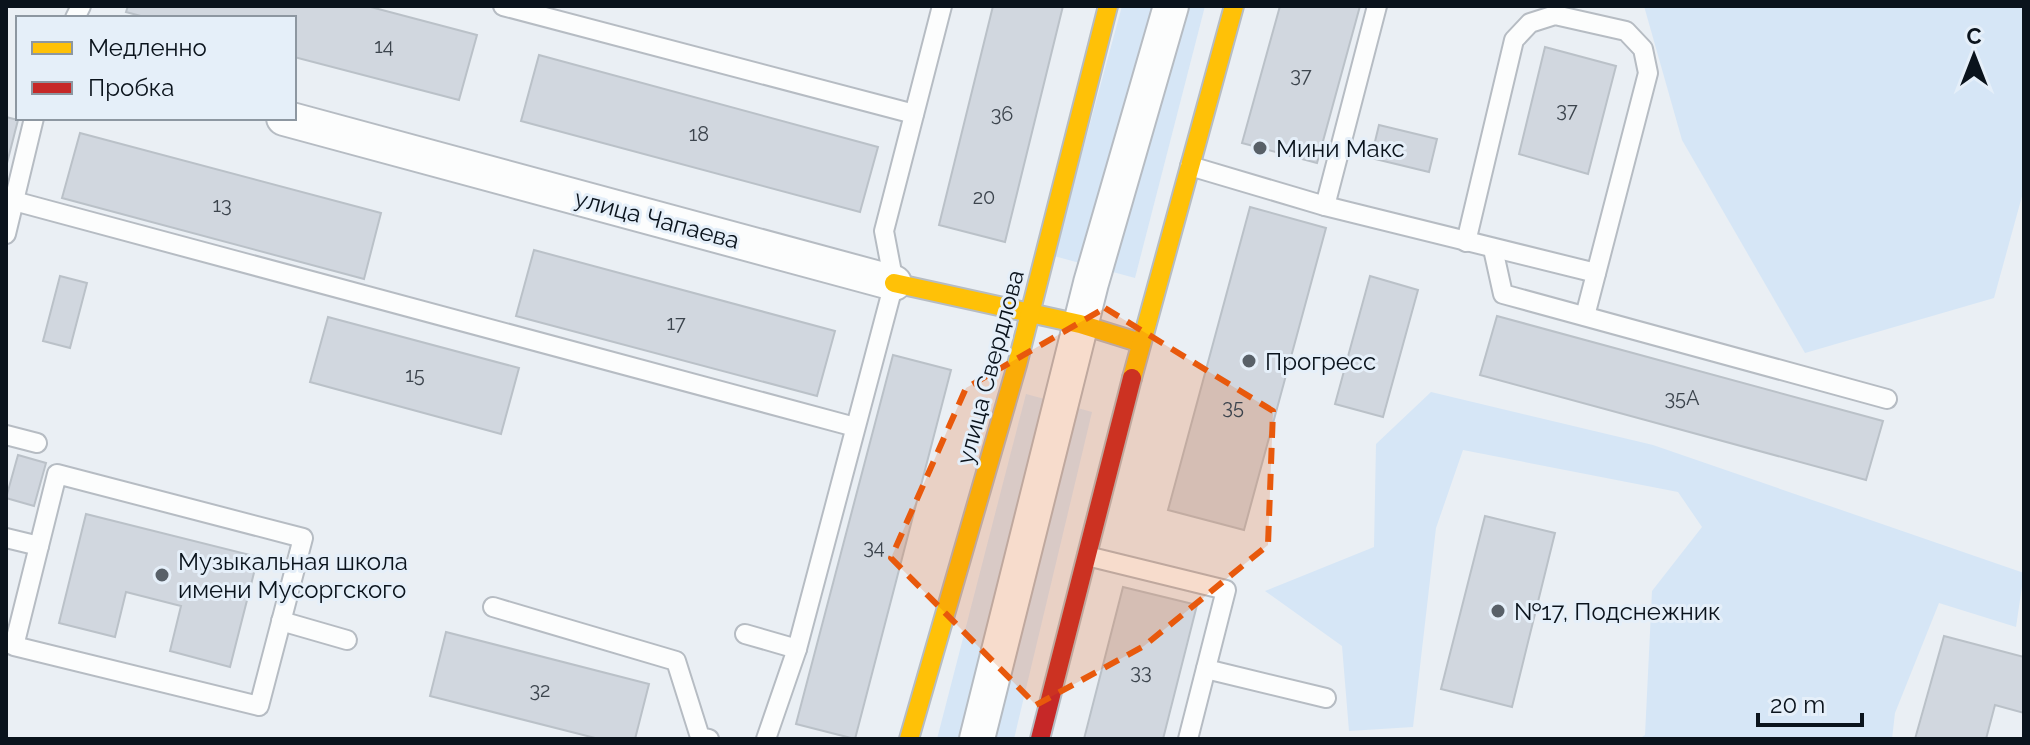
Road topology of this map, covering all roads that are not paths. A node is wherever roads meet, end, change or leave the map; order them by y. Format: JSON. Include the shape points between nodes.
{"nodes":[{"id":1,"x":503,"y":6,"type":"edge"},
{"id":2,"x":942,"y":6,"type":"edge"},
{"id":3,"x":1108,"y":6,"type":"edge"},
{"id":4,"x":1171,"y":6,"type":"edge"},
{"id":5,"x":1234,"y":6,"type":"edge"},
{"id":6,"x":1377,"y":6,"type":"edge"},
{"id":7,"x":914,"y":114,"type":"junction"},
{"id":8,"x":34,"y":120,"type":"edge"},
{"id":9,"x":291,"y":120,"type":"edge"},
{"id":10,"x":1190,"y":166,"type":"junction"},
{"id":11,"x":14,"y":201,"type":"junction"},
{"id":12,"x":1325,"y":206,"type":"junction"},
{"id":13,"x":6,"y":234,"type":"edge"},
{"id":14,"x":1466,"y":242,"type":"junction"},
{"id":15,"x":1493,"y":249,"type":"junction"},
{"id":16,"x":1596,"y":273,"type":"junction"},
{"id":17,"x":894,"y":283,"type":"junction"},
{"id":18,"x":1031,"y":312,"type":"junction"},
{"id":19,"x":1585,"y":316,"type":"junction"},
{"id":20,"x":1080,"y":324,"type":"junction"},
{"id":21,"x":1141,"y":343,"type":"junction"},
{"id":22,"x":1887,"y":399,"type":"dead end"},
{"id":23,"x":855,"y":427,"type":"junction"},
{"id":24,"x":6,"y":435,"type":"edge"},
{"id":25,"x":37,"y":443,"type":"dead end"},
{"id":26,"x":6,"y":538,"type":"edge"},
{"id":27,"x":39,"y":546,"type":"junction"},
{"id":28,"x":1087,"y":556,"type":"junction"},
{"id":29,"x":493,"y":607,"type":"dead end"},
{"id":30,"x":281,"y":621,"type":"junction"},
{"id":31,"x":745,"y":634,"type":"dead end"},
{"id":32,"x":347,"y":640,"type":"dead end"},
{"id":33,"x":797,"y":649,"type":"junction"},
{"id":34,"x":1206,"y":669,"type":"junction"},
{"id":35,"x":1326,"y":698,"type":"dead end"},
{"id":36,"x":709,"y":739,"type":"edge"},
{"id":37,"x":766,"y":739,"type":"edge"},
{"id":38,"x":909,"y":739,"type":"edge"},
{"id":39,"x":977,"y":739,"type":"edge"},
{"id":40,"x":1040,"y":739,"type":"edge"},
{"id":41,"x":1188,"y":739,"type":"edge"}],
"edges":[{"from":1,"to":7,"type":"lane"},
{"from":2,"to":7,"type":"lane"},
{"from":3,"to":18,"type":"street","name":"улица Свердлова"},
{"from":4,"to":20,"type":"street"},
{"from":5,"to":10,"type":"street"},
{"from":6,"to":12,"type":"lane"},
{"from":7,"to":17,"type":"lane","via":[[884,231]]},
{"from":8,"to":11,"type":"lane"},
{"from":9,"to":17,"type":"street","name":"улица Чапаева"},
{"from":10,"to":12,"type":"lane"},
{"from":10,"to":21,"type":"street"},
{"from":11,"to":13,"type":"lane"},
{"from":11,"to":23,"type":"lane"},
{"from":12,"to":14,"type":"lane"},
{"from":14,"to":15,"type":"lane"},
{"from":14,"to":16,"type":"lane","via":[[1514,40],[1530,23],[1555,15],[1626,31],[1643,49],[1648,73]]},
{"from":15,"to":16,"type":"lane"},
{"from":15,"to":19,"type":"lane","via":[[1503,294]]},
{"from":16,"to":19,"type":"lane"},
{"from":17,"to":18,"type":"street","name":"улица Чапаева"},
{"from":17,"to":23,"type":"lane"},
{"from":18,"to":20,"type":"street","name":"улица Чапаева"},
{"from":18,"to":38,"type":"street","name":"улица Свердлова"},
{"from":19,"to":22,"type":"lane"},
{"from":20,"to":21,"type":"street","name":"улица Чапаева"},
{"from":20,"to":39,"type":"street"},
{"from":21,"to":28,"type":"street"},
{"from":23,"to":33,"type":"lane"},
{"from":24,"to":25,"type":"lane"},
{"from":26,"to":27,"type":"lane"},
{"from":27,"to":30,"type":"lane","via":[[57,474],[303,538]]},
{"from":27,"to":30,"type":"lane","via":[[14,646],[259,706]]},
{"from":28,"to":34,"type":"lane","via":[[1226,590]]},
{"from":28,"to":40,"type":"street"},
{"from":29,"to":36,"type":"lane","via":[[676,661],[700,737]]},
{"from":30,"to":32,"type":"lane"},
{"from":31,"to":33,"type":"lane"},
{"from":33,"to":37,"type":"lane"},
{"from":34,"to":35,"type":"lane"},
{"from":34,"to":41,"type":"lane"}]}
